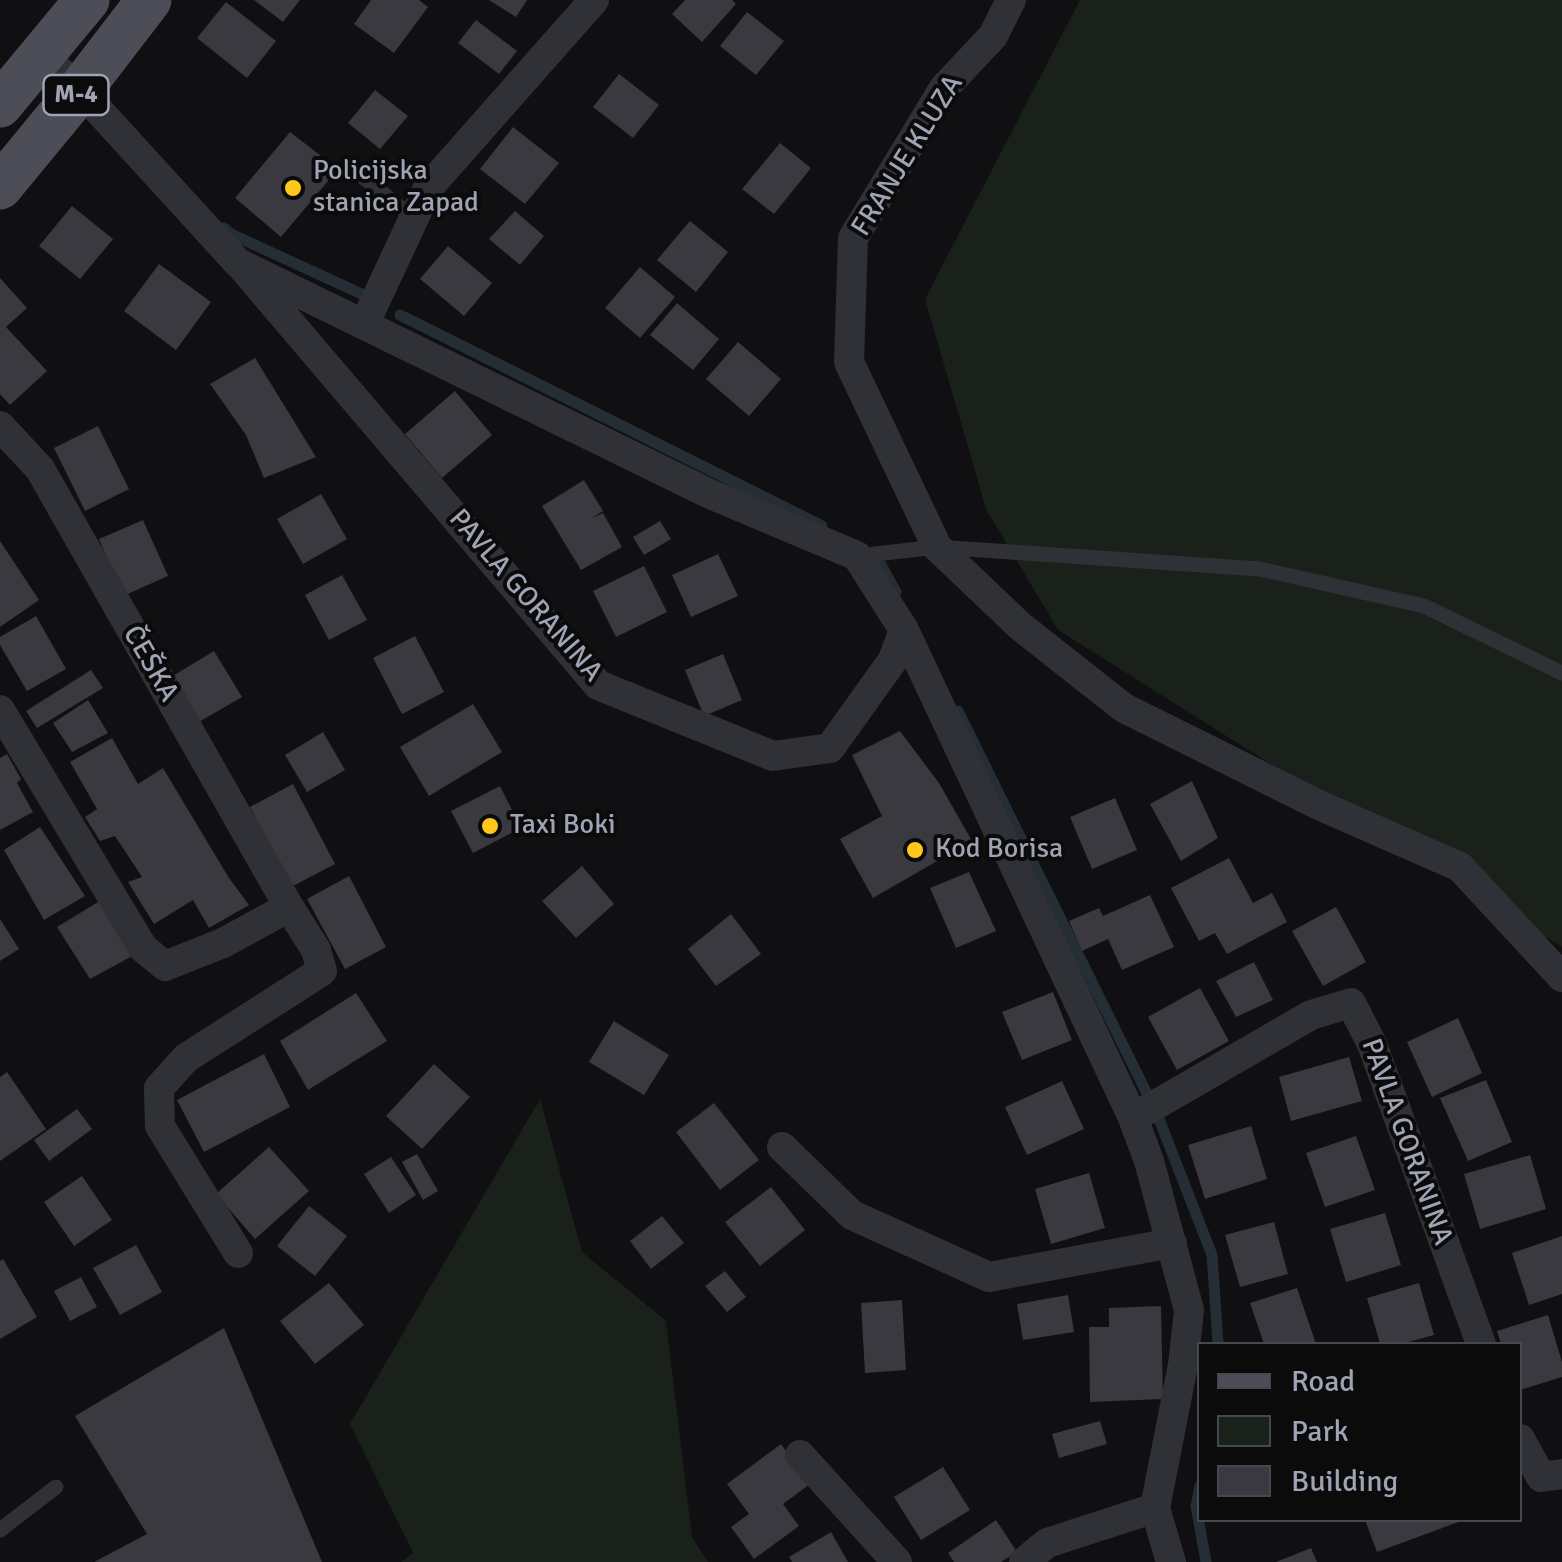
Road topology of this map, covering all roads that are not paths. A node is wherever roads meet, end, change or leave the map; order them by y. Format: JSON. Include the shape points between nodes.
{"nodes":[{"id":1,"x":87,"y":0,"type":"edge"},
{"id":2,"x":149,"y":0,"type":"edge"},
{"id":3,"x":594,"y":0,"type":"edge"},
{"id":4,"x":1011,"y":0,"type":"edge"},
{"id":5,"x":42,"y":56,"type":"junction"},
{"id":6,"x":80,"y":90,"type":"junction"},
{"id":7,"x":0,"y":105,"type":"edge"},
{"id":8,"x":358,"y":173,"type":"dead end"},
{"id":9,"x":0,"y":186,"type":"edge"},
{"id":10,"x":413,"y":218,"type":"junction"},
{"id":11,"x":238,"y":262,"type":"junction"},
{"id":12,"x":364,"y":325,"type":"junction"},
{"id":13,"x":1,"y":428,"type":"edge"},
{"id":14,"x":937,"y":548,"type":"junction"},
{"id":15,"x":857,"y":556,"type":"junction"},
{"id":16,"x":904,"y":630,"type":"junction"},
{"id":17,"x":1562,"y":672,"type":"edge"},
{"id":18,"x":0,"y":710,"type":"edge"},
{"id":19,"x":289,"y":907,"type":"junction"},
{"id":20,"x":1562,"y":977,"type":"edge"},
{"id":21,"x":1133,"y":1118,"type":"junction"},
{"id":22,"x":782,"y":1147,"type":"dead end"},
{"id":23,"x":1172,"y":1244,"type":"junction"},
{"id":24,"x":238,"y":1253,"type":"dead end"},
{"id":25,"x":1480,"y":1342,"type":"edge"},
{"id":26,"x":1522,"y":1442,"type":"edge"},
{"id":27,"x":800,"y":1455,"type":"dead end"},
{"id":28,"x":1562,"y":1474,"type":"edge"},
{"id":29,"x":56,"y":1486,"type":"dead end"},
{"id":30,"x":1155,"y":1508,"type":"junction"},
{"id":31,"x":0,"y":1530,"type":"edge"},
{"id":32,"x":897,"y":1562,"type":"edge"},
{"id":33,"x":1024,"y":1562,"type":"edge"},
{"id":34,"x":1171,"y":1562,"type":"edge"}],
"edges":[{"from":1,"to":5,"type":"main road","number":"M-4"},
{"from":2,"to":6,"type":"main road","number":"M-4"},
{"from":3,"to":10,"type":"street","via":[[428,188]]},
{"from":4,"to":14,"type":"street","name":"FRANJE KLUZA","via":[[993,36],[944,88],[853,238],[849,362]]},
{"from":5,"to":6,"type":"street","name":"PAVLA GORANINA"},
{"from":5,"to":7,"type":"main road","number":"M-4"},
{"from":6,"to":9,"type":"main road","number":"M-4"},
{"from":6,"to":11,"type":"street","name":"PAVLA GORANINA"},
{"from":8,"to":10,"type":"lane"},
{"from":10,"to":12,"type":"street"},
{"from":11,"to":12,"type":"street","name":"PAVLA GORANINA"},
{"from":11,"to":16,"type":"street","name":"PAVLA GORANINA","via":[[598,685],[773,756],[830,748],[893,660]]},
{"from":12,"to":15,"type":"street","name":"PAVLA GORANINA","via":[[710,494]]},
{"from":13,"to":19,"type":"street","name":"ČEŠKA","via":[[40,470]]},
{"from":14,"to":15,"type":"lane"},
{"from":14,"to":17,"type":"lane","via":[[1260,569],[1424,606]]},
{"from":14,"to":20,"type":"street","via":[[1020,626],[1124,708],[1460,867]]},
{"from":15,"to":16,"type":"street"},
{"from":16,"to":21,"type":"street"},
{"from":18,"to":19,"type":"street","via":[[143,948],[164,966]]},
{"from":19,"to":24,"type":"street","name":"ČEŠKA","via":[[322,971],[186,1058],[159,1088],[160,1126]]},
{"from":21,"to":23,"type":"street"},
{"from":21,"to":25,"type":"street","name":"PAVLA GORANINA","via":[[1311,1015],[1351,1003],[1372,1044]]},
{"from":22,"to":23,"type":"street","via":[[852,1215],[989,1277]]},
{"from":23,"to":30,"type":"street","via":[[1190,1310]]},
{"from":26,"to":28,"type":"street","via":[[1541,1477]]},
{"from":27,"to":32,"type":"street"},
{"from":29,"to":31,"type":"lane"},
{"from":30,"to":33,"type":"street","via":[[1048,1543]]},
{"from":30,"to":34,"type":"street"}]}
